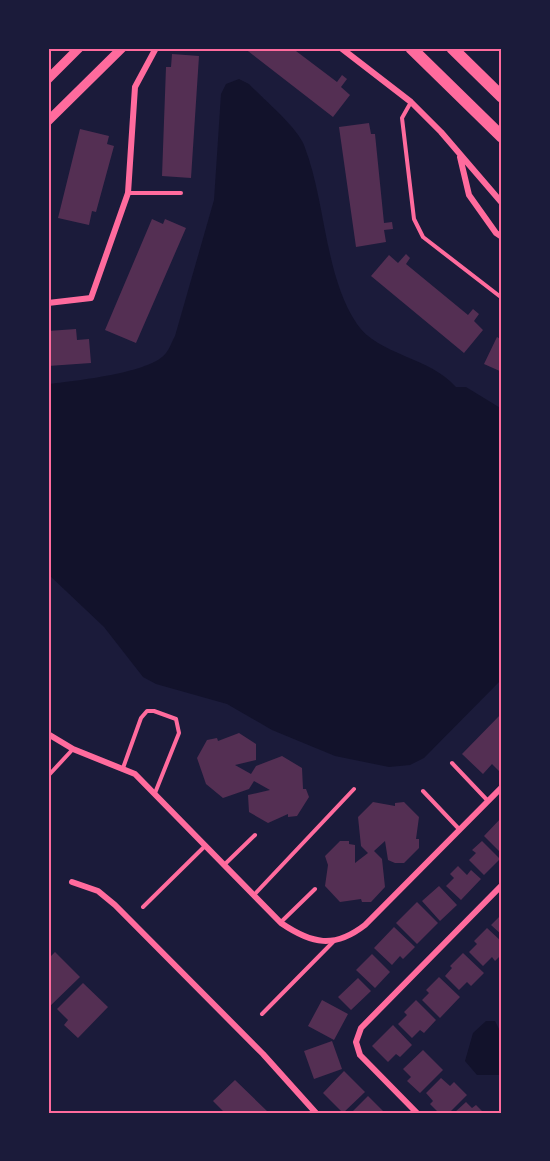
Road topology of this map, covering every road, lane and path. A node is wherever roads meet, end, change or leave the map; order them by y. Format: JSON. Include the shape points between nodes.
{"nodes":[{"id":1,"x":79,"y":48,"type":"edge"},
{"id":2,"x":122,"y":48,"type":"edge"},
{"id":3,"x":156,"y":48,"type":"edge"},
{"id":4,"x":341,"y":48,"type":"edge"},
{"id":5,"x":411,"y":48,"type":"edge"},
{"id":6,"x":452,"y":48,"type":"edge"},
{"id":7,"x":48,"y":79,"type":"edge"},
{"id":8,"x":502,"y":97,"type":"edge"},
{"id":9,"x":411,"y":102,"type":"junction"},
{"id":10,"x":48,"y":121,"type":"edge"},
{"id":11,"x":502,"y":137,"type":"edge"},
{"id":12,"x":459,"y":154,"type":"junction"},
{"id":13,"x":128,"y":193,"type":"junction"},
{"id":14,"x":181,"y":193,"type":"dead end"},
{"id":15,"x":502,"y":203,"type":"edge"},
{"id":16,"x":502,"y":237,"type":"edge"},
{"id":17,"x":502,"y":298,"type":"edge"},
{"id":18,"x":48,"y":303,"type":"edge"},
{"id":19,"x":48,"y":734,"type":"edge"},
{"id":20,"x":73,"y":749,"type":"junction"},
{"id":21,"x":452,"y":763,"type":"dead end"},
{"id":22,"x":123,"y":769,"type":"junction"},
{"id":23,"x":48,"y":776,"type":"edge"},
{"id":24,"x":502,"y":787,"type":"edge"},
{"id":25,"x":354,"y":789,"type":"dead end"},
{"id":26,"x":423,"y":791,"type":"dead end"},
{"id":27,"x":155,"y":794,"type":"junction"},
{"id":28,"x":488,"y":801,"type":"junction"},
{"id":29,"x":460,"y":830,"type":"junction"},
{"id":30,"x":255,"y":835,"type":"dead end"},
{"id":31,"x":205,"y":845,"type":"junction"},
{"id":32,"x":224,"y":865,"type":"junction"},
{"id":33,"x":72,"y":882,"type":"dead end"},
{"id":34,"x":502,"y":885,"type":"edge"},
{"id":35,"x":315,"y":890,"type":"dead end"},
{"id":36,"x":254,"y":895,"type":"junction"},
{"id":37,"x":143,"y":907,"type":"dead end"},
{"id":38,"x":281,"y":923,"type":"junction"},
{"id":39,"x":334,"y":940,"type":"junction"},
{"id":40,"x":262,"y":1014,"type":"dead end"},
{"id":41,"x":316,"y":1113,"type":"edge"},
{"id":42,"x":417,"y":1113,"type":"edge"}],
"edges":[{"from":1,"to":7,"type":"street"},
{"from":2,"to":10,"type":"street"},
{"from":3,"to":13,"type":"street","via":[[135,87]]},
{"from":4,"to":9,"type":"street"},
{"from":5,"to":11,"type":"main road"},
{"from":6,"to":8,"type":"main road"},
{"from":9,"to":12,"type":"street"},
{"from":9,"to":17,"type":"lane","via":[[402,118],[414,219],[423,237]]},
{"from":12,"to":15,"type":"street"},
{"from":12,"to":16,"type":"street","via":[[469,195]]},
{"from":13,"to":14,"type":"lane"},
{"from":13,"to":18,"type":"street","via":[[91,298]]},
{"from":19,"to":20,"type":"street"},
{"from":20,"to":22,"type":"street"},
{"from":20,"to":23,"type":"lane"},
{"from":21,"to":28,"type":"lane"},
{"from":22,"to":27,"type":"street","via":[[135,774]]},
{"from":22,"to":27,"type":"lane","via":[[147,711],[176,719],[179,733]]},
{"from":24,"to":28,"type":"street"},
{"from":25,"to":36,"type":"lane"},
{"from":26,"to":29,"type":"lane"},
{"from":27,"to":31,"type":"street"},
{"from":28,"to":29,"type":"street"},
{"from":29,"to":39,"type":"street","via":[[365,925],[347,939]]},
{"from":30,"to":32,"type":"lane"},
{"from":31,"to":32,"type":"street"},
{"from":31,"to":37,"type":"lane"},
{"from":32,"to":36,"type":"street"},
{"from":33,"to":41,"type":"street","via":[[98,891],[115,905]]},
{"from":34,"to":42,"type":"street","via":[[361,1028],[356,1042],[360,1055]]},
{"from":35,"to":38,"type":"lane"},
{"from":36,"to":38,"type":"street"},
{"from":38,"to":39,"type":"street","via":[[298,935],[320,942]]},
{"from":39,"to":40,"type":"lane"}]}
